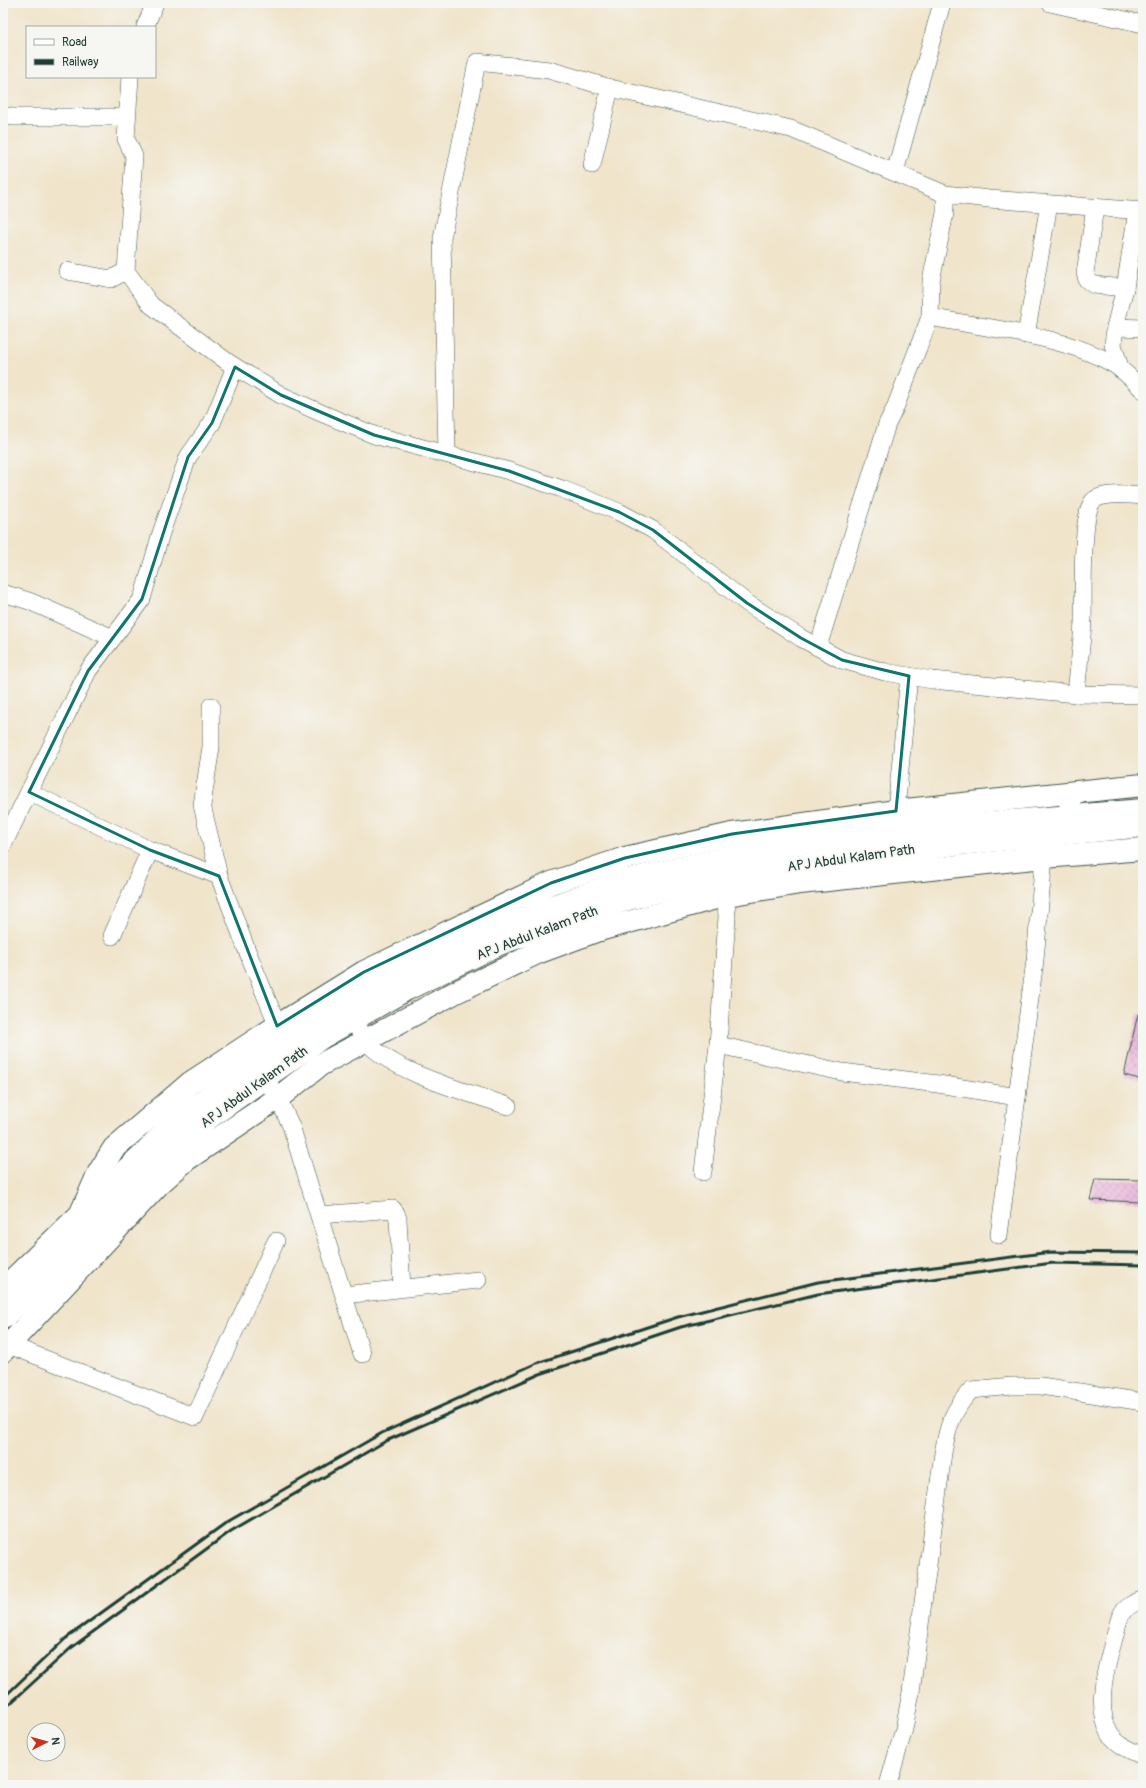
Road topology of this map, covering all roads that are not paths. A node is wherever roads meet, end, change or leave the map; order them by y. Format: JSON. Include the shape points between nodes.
{"nodes":[{"id":1,"x":155,"y":3,"type":"edge"},
{"id":2,"x":942,"y":3,"type":"edge"},
{"id":3,"x":1050,"y":3,"type":"edge"},
{"id":4,"x":1143,"y":24,"type":"edge"},
{"id":5,"x":145,"y":26,"type":"edge"},
{"id":6,"x":130,"y":78,"type":"edge"},
{"id":7,"x":610,"y":88,"type":"junction"},
{"id":8,"x":3,"y":115,"type":"edge"},
{"id":9,"x":126,"y":117,"type":"junction"},
{"id":10,"x":592,"y":165,"type":"dead end"},
{"id":11,"x":895,"y":172,"type":"junction"},
{"id":12,"x":945,"y":194,"type":"junction"},
{"id":13,"x":1049,"y":204,"type":"junction"},
{"id":14,"x":1095,"y":208,"type":"junction"},
{"id":15,"x":1140,"y":211,"type":"edge"},
{"id":16,"x":67,"y":271,"type":"dead end"},
{"id":17,"x":126,"y":272,"type":"junction"},
{"id":18,"x":1125,"y":288,"type":"junction"},
{"id":19,"x":930,"y":317,"type":"junction"},
{"id":20,"x":1115,"y":327,"type":"junction"},
{"id":21,"x":1143,"y":328,"type":"edge"},
{"id":22,"x":1026,"y":335,"type":"junction"},
{"id":23,"x":235,"y":367,"type":"junction"},
{"id":24,"x":1121,"y":370,"type":"junction"},
{"id":25,"x":1143,"y":390,"type":"edge"},
{"id":26,"x":448,"y":453,"type":"junction"},
{"id":27,"x":1143,"y":496,"type":"edge"},
{"id":28,"x":3,"y":593,"type":"edge"},
{"id":29,"x":112,"y":638,"type":"junction"},
{"id":30,"x":818,"y":647,"type":"junction"},
{"id":31,"x":909,"y":676,"type":"junction"},
{"id":32,"x":1076,"y":694,"type":"junction"},
{"id":33,"x":1143,"y":695,"type":"edge"},
{"id":34,"x":211,"y":706,"type":"dead end"},
{"id":35,"x":1143,"y":785,"type":"edge"},
{"id":36,"x":29,"y":792,"type":"junction"},
{"id":37,"x":1068,"y":793,"type":"junction"},
{"id":38,"x":1143,"y":810,"type":"edge"},
{"id":39,"x":896,"y":811,"type":"junction"},
{"id":40,"x":1072,"y":816,"type":"junction"},
{"id":41,"x":1143,"y":826,"type":"edge"},
{"id":42,"x":898,"y":833,"type":"junction"},
{"id":43,"x":732,"y":834,"type":"junction"},
{"id":44,"x":3,"y":845,"type":"edge"},
{"id":45,"x":1043,"y":846,"type":"junction"},
{"id":46,"x":1143,"y":849,"type":"edge"},
{"id":47,"x":150,"y":850,"type":"junction"},
{"id":48,"x":736,"y":856,"type":"junction"},
{"id":49,"x":219,"y":876,"type":"junction"},
{"id":50,"x":726,"y":886,"type":"junction"},
{"id":51,"x":597,"y":920,"type":"junction"},
{"id":52,"x":112,"y":936,"type":"dead end"},
{"id":53,"x":353,"y":1020,"type":"junction"},
{"id":54,"x":281,"y":1035,"type":"junction"},
{"id":55,"x":366,"y":1041,"type":"junction"},
{"id":56,"x":718,"y":1046,"type":"junction"},
{"id":57,"x":260,"y":1071,"type":"junction"},
{"id":58,"x":1017,"y":1097,"type":"junction"},
{"id":59,"x":278,"y":1098,"type":"junction"},
{"id":60,"x":508,"y":1106,"type":"dead end"},
{"id":61,"x":703,"y":1172,"type":"dead end"},
{"id":62,"x":136,"y":1197,"type":"junction"},
{"id":63,"x":80,"y":1215,"type":"junction"},
{"id":64,"x":320,"y":1215,"type":"junction"},
{"id":65,"x":999,"y":1235,"type":"dead end"},
{"id":66,"x":276,"y":1240,"type":"dead end"},
{"id":67,"x":478,"y":1280,"type":"dead end"},
{"id":68,"x":7,"y":1283,"type":"edge"},
{"id":69,"x":402,"y":1288,"type":"junction"},
{"id":70,"x":344,"y":1295,"type":"junction"},
{"id":71,"x":6,"y":1310,"type":"edge"},
{"id":72,"x":6,"y":1348,"type":"edge"},
{"id":73,"x":362,"y":1354,"type":"dead end"},
{"id":74,"x":1143,"y":1402,"type":"edge"},
{"id":75,"x":1143,"y":1600,"type":"edge"},
{"id":76,"x":1143,"y":1756,"type":"edge"},
{"id":77,"x":888,"y":1785,"type":"edge"}],
"edges":[{"from":1,"to":5,"type":"street"},
{"from":2,"to":11,"type":"street"},
{"from":3,"to":4,"type":"street"},
{"from":6,"to":9,"type":"street"},
{"from":7,"to":10,"type":"street"},
{"from":7,"to":11,"type":"street","via":[[791,129]]},
{"from":7,"to":26,"type":"street","via":[[549,70],[477,62],[442,238]]},
{"from":8,"to":9,"type":"street"},
{"from":9,"to":17,"type":"street","via":[[126,139],[134,156]]},
{"from":11,"to":12,"type":"street"},
{"from":12,"to":13,"type":"street"},
{"from":12,"to":19,"type":"street","via":[[945,213],[931,280]]},
{"from":13,"to":14,"type":"street"},
{"from":13,"to":22,"type":"street"},
{"from":14,"to":15,"type":"street"},
{"from":14,"to":18,"type":"street","via":[[1085,273],[1087,280],[1094,285]]},
{"from":15,"to":18,"type":"street"},
{"from":16,"to":17,"type":"street","via":[[111,279]]},
{"from":17,"to":23,"type":"street","via":[[151,305]]},
{"from":18,"to":20,"type":"street"},
{"from":19,"to":22,"type":"street"},
{"from":19,"to":30,"type":"street","via":[[887,424]]},
{"from":20,"to":21,"type":"street"},
{"from":20,"to":24,"type":"street","via":[[1113,345]]},
{"from":22,"to":24,"type":"street","via":[[1078,348],[1114,364]]},
{"from":23,"to":26,"type":"street","via":[[281,395],[321,414],[374,434]]},
{"from":23,"to":29,"type":"street","via":[[212,423],[188,457],[161,533],[142,599]]},
{"from":24,"to":25,"type":"street"},
{"from":26,"to":30,"type":"street","via":[[554,486],[619,512],[653,530],[748,603]]},
{"from":27,"to":32,"type":"street","via":[[1099,496],[1092,502],[1088,512],[1083,621]]},
{"from":28,"to":29,"type":"street","via":[[29,601]]},
{"from":29,"to":36,"type":"street","via":[[88,671]]},
{"from":30,"to":31,"type":"street","via":[[842,660]]},
{"from":31,"to":32,"type":"street"},
{"from":31,"to":39,"type":"street"},
{"from":32,"to":33,"type":"street"},
{"from":34,"to":49,"type":"street","via":[[211,747],[202,805]]},
{"from":35,"to":37,"type":"main road"},
{"from":36,"to":44,"type":"street"},
{"from":36,"to":47,"type":"street"},
{"from":37,"to":39,"type":"main road"},
{"from":37,"to":40,"type":"main road"},
{"from":38,"to":40,"type":"main road","name":"APJ Abdul Kalam Path"},
{"from":39,"to":42,"type":"main road"},
{"from":39,"to":43,"type":"main road"},
{"from":40,"to":42,"type":"main road","name":"APJ Abdul Kalam Path"},
{"from":41,"to":45,"type":"main road","name":"APJ Abdul Kalam Path"},
{"from":42,"to":48,"type":"main road","name":"APJ Abdul Kalam Path","via":[[795,844]]},
{"from":43,"to":48,"type":"main road"},
{"from":43,"to":54,"type":"main road","via":[[625,858],[551,883],[364,972]]},
{"from":45,"to":46,"type":"main road"},
{"from":45,"to":50,"type":"main road","name":"APJ Abdul Kalam Path","via":[[901,851],[759,871]]},
{"from":45,"to":58,"type":"street","via":[[1035,960]]},
{"from":47,"to":49,"type":"street"},
{"from":47,"to":52,"type":"street"},
{"from":48,"to":54,"type":"main road","name":"APJ Abdul Kalam Path","via":[[623,881],[533,913],[465,940]]},
{"from":49,"to":54,"type":"street"},
{"from":50,"to":51,"type":"main road","name":"APJ Abdul Kalam Path","via":[[672,888],[628,899]]},
{"from":50,"to":56,"type":"street","via":[[727,917]]},
{"from":51,"to":53,"type":"main road","name":"APJ Abdul Kalam Path","via":[[499,944],[407,989]]},
{"from":51,"to":55,"type":"main road"},
{"from":53,"to":55,"type":"street"},
{"from":53,"to":57,"type":"main road","name":"APJ Abdul Kalam Path"},
{"from":54,"to":57,"type":"main road","name":"APJ Abdul Kalam Path"},
{"from":54,"to":63,"type":"main road","via":[[190,1083],[114,1148],[99,1172]]},
{"from":55,"to":59,"type":"main road","via":[[320,1065]]},
{"from":55,"to":60,"type":"street","via":[[388,1060],[434,1081]]},
{"from":56,"to":58,"type":"street","via":[[842,1072]]},
{"from":56,"to":61,"type":"street"},
{"from":57,"to":59,"type":"street"},
{"from":57,"to":62,"type":"main road","name":"APJ Abdul Kalam Path","via":[[178,1143]]},
{"from":57,"to":63,"type":"main road","name":"APJ Abdul Kalam Path","via":[[183,1115]]},
{"from":58,"to":65,"type":"street"},
{"from":59,"to":62,"type":"main road","via":[[186,1160],[159,1184]]},
{"from":59,"to":64,"type":"street","via":[[291,1126]]},
{"from":62,"to":71,"type":"main road","name":"APJ Abdul Kalam Path"},
{"from":62,"to":72,"type":"main road"},
{"from":63,"to":68,"type":"main road","name":"APJ Abdul Kalam Path"},
{"from":64,"to":69,"type":"street","via":[[393,1209],[398,1218]]},
{"from":64,"to":70,"type":"street"},
{"from":66,"to":72,"type":"street","via":[[195,1417]]},
{"from":67,"to":69,"type":"street"},
{"from":69,"to":70,"type":"street"},
{"from":70,"to":73,"type":"street"},
{"from":74,"to":77,"type":"street","via":[[1041,1386],[971,1390],[961,1401],[949,1424],[943,1453],[911,1692],[904,1729]]},
{"from":75,"to":76,"type":"street","via":[[1137,1601],[1121,1613],[1107,1664],[1103,1693],[1105,1717],[1110,1734],[1120,1744]]}]}
